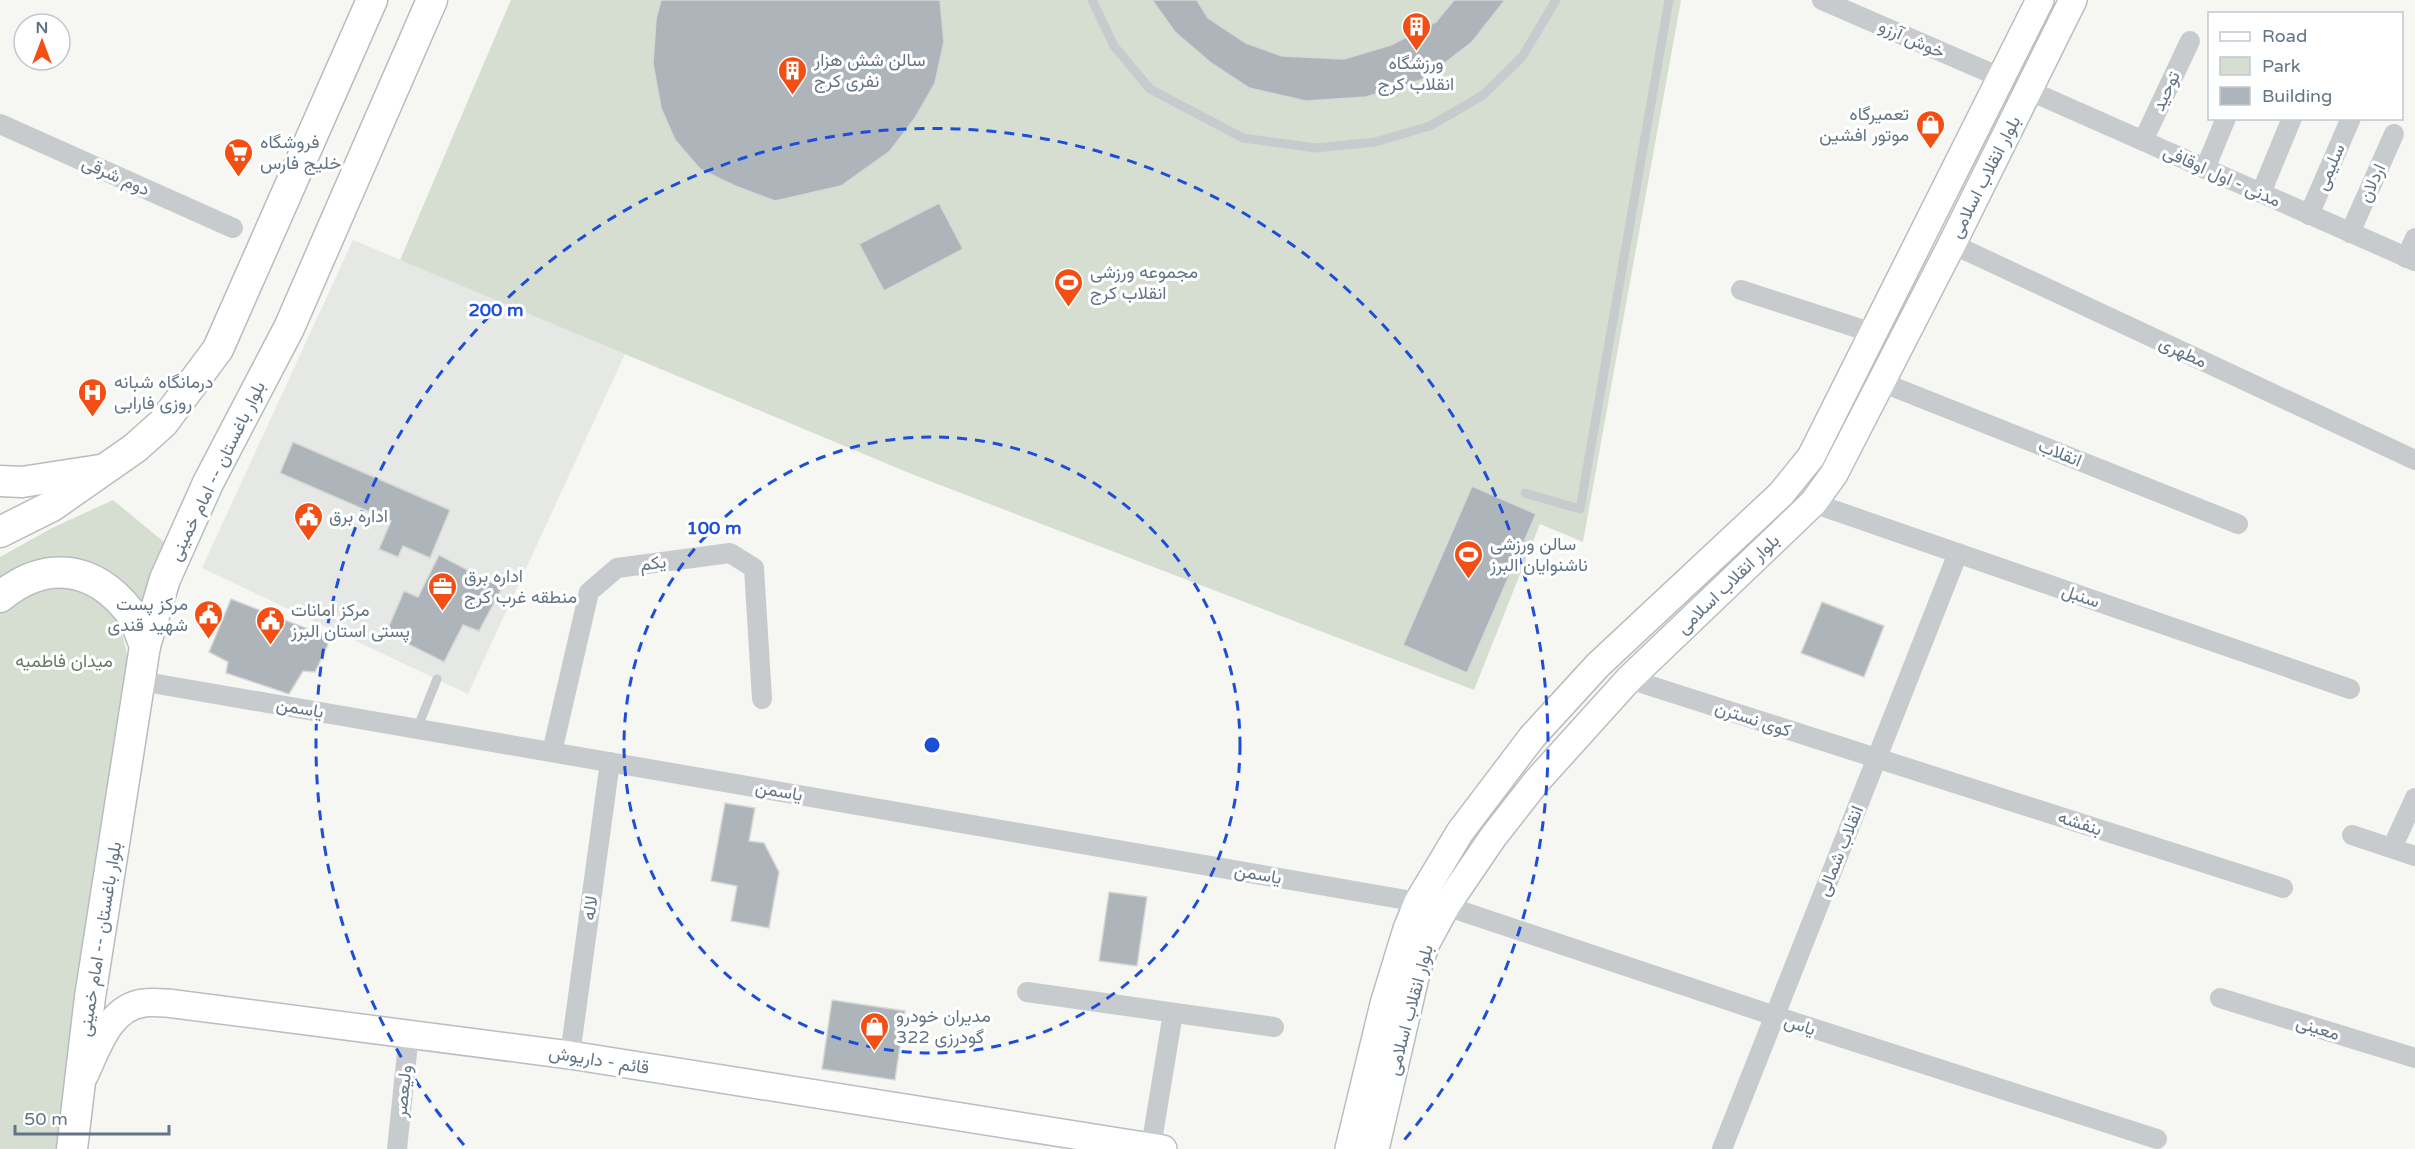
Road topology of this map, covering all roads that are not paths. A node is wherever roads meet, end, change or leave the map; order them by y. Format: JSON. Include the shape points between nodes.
{"nodes":[{"id":1,"x":372,"y":0,"type":"edge"},
{"id":2,"x":432,"y":0,"type":"edge"},
{"id":3,"x":1092,"y":0,"type":"edge"},
{"id":4,"x":1556,"y":0,"type":"edge"},
{"id":5,"x":1669,"y":0,"type":"edge"},
{"id":6,"x":1822,"y":0,"type":"edge"},
{"id":7,"x":2040,"y":0,"type":"edge"},
{"id":8,"x":2073,"y":0,"type":"edge"},
{"id":9,"x":2190,"y":40,"type":"dead end"},
{"id":10,"x":2002,"y":78,"type":"junction"},
{"id":11,"x":2028,"y":90,"type":"junction"},
{"id":12,"x":2225,"y":120,"type":"edge"},
{"id":13,"x":2291,"y":120,"type":"edge"},
{"id":14,"x":2350,"y":120,"type":"edge"},
{"id":15,"x":0,"y":124,"type":"edge"},
{"id":16,"x":2394,"y":134,"type":"dead end"},
{"id":17,"x":2143,"y":141,"type":"junction"},
{"id":18,"x":2205,"y":169,"type":"junction"},
{"id":19,"x":2260,"y":193,"type":"junction"},
{"id":20,"x":2310,"y":215,"type":"junction"},
{"id":21,"x":233,"y":228,"type":"dead end"},
{"id":22,"x":2350,"y":233,"type":"junction"},
{"id":23,"x":2415,"y":238,"type":"edge"},
{"id":24,"x":1952,"y":244,"type":"junction"},
{"id":25,"x":2411,"y":260,"type":"edge"},
{"id":26,"x":1741,"y":290,"type":"dead end"},
{"id":27,"x":1873,"y":333,"type":"junction"},
{"id":28,"x":1881,"y":382,"type":"junction"},
{"id":29,"x":2415,"y":460,"type":"edge"},
{"id":30,"x":106,"y":469,"type":"junction"},
{"id":31,"x":0,"y":481,"type":"edge"},
{"id":32,"x":1525,"y":493,"type":"dead end"},
{"id":33,"x":1813,"y":503,"type":"junction"},
{"id":34,"x":2238,"y":524,"type":"dead end"},
{"id":35,"x":0,"y":532,"type":"edge"},
{"id":36,"x":1958,"y":553,"type":"junction"},
{"id":37,"x":0,"y":597,"type":"edge"},
{"id":38,"x":145,"y":646,"type":"junction"},
{"id":39,"x":436,"y":679,"type":"dead end"},
{"id":40,"x":1629,"y":679,"type":"junction"},
{"id":41,"x":140,"y":681,"type":"junction"},
{"id":42,"x":2350,"y":689,"type":"dead end"},
{"id":43,"x":762,"y":699,"type":"dead end"},
{"id":44,"x":417,"y":729,"type":"junction"},
{"id":45,"x":552,"y":752,"type":"junction"},
{"id":46,"x":1877,"y":758,"type":"junction"},
{"id":47,"x":610,"y":762,"type":"junction"},
{"id":48,"x":2415,"y":798,"type":"edge"},
{"id":49,"x":2352,"y":835,"type":"dead end"},
{"id":50,"x":2392,"y":848,"type":"junction"},
{"id":51,"x":2415,"y":856,"type":"edge"},
{"id":52,"x":2283,"y":888,"type":"dead end"},
{"id":53,"x":1418,"y":902,"type":"junction"},
{"id":54,"x":1446,"y":906,"type":"junction"},
{"id":55,"x":1027,"y":992,"type":"dead end"},
{"id":56,"x":2220,"y":998,"type":"dead end"},
{"id":57,"x":1173,"y":1013,"type":"junction"},
{"id":58,"x":1775,"y":1016,"type":"junction"},
{"id":59,"x":1274,"y":1027,"type":"dead end"},
{"id":60,"x":409,"y":1034,"type":"junction"},
{"id":61,"x":570,"y":1055,"type":"junction"},
{"id":62,"x":2415,"y":1058,"type":"edge"},
{"id":63,"x":78,"y":1088,"type":"junction"},
{"id":64,"x":2157,"y":1139,"type":"dead end"},
{"id":65,"x":1157,"y":1148,"type":"edge"},
{"id":66,"x":72,"y":1149,"type":"edge"},
{"id":67,"x":397,"y":1149,"type":"edge"},
{"id":68,"x":1349,"y":1149,"type":"edge"},
{"id":69,"x":1375,"y":1149,"type":"edge"},
{"id":70,"x":1722,"y":1149,"type":"edge"}],
"edges":[{"from":1,"to":30,"type":"main road","via":[[218,349],[163,423]]},
{"from":2,"to":38,"type":"main road","name":"بلوار باغستان -- امام خمینی","via":[[289,328],[192,515],[165,579]]},
{"from":3,"to":4,"type":"lane","via":[[1114,46],[1150,89],[1243,138],[1316,148],[1375,142],[1430,126],[1483,95],[1522,57]]},
{"from":5,"to":32,"type":"lane","via":[[1580,509]]},
{"from":6,"to":10,"type":"street","name":"خوش آرزو"},
{"from":7,"to":10,"type":"main road","name":"بلوار انقلاب اسلامی"},
{"from":8,"to":11,"type":"main road","name":"بلوار انقلاب اسلامی"},
{"from":9,"to":17,"type":"street","name":"توحید"},
{"from":10,"to":27,"type":"main road","name":"بلوار انقلاب اسلامی"},
{"from":11,"to":17,"type":"street","name":"مدنی - اول اوقافی"},
{"from":11,"to":24,"type":"main road","name":"بلوار انقلاب اسلامی"},
{"from":12,"to":18,"type":"street"},
{"from":13,"to":19,"type":"street"},
{"from":14,"to":20,"type":"street","name":"سلیمی"},
{"from":15,"to":21,"type":"street","name":"دوم شرقی"},
{"from":16,"to":22,"type":"street","name":"اردلان"},
{"from":17,"to":18,"type":"street","name":"مدنی - اول اوقافی"},
{"from":18,"to":19,"type":"street","name":"مدنی - اول اوقافی"},
{"from":19,"to":20,"type":"street","name":"مدنی - اول اوقافی"},
{"from":20,"to":22,"type":"street","name":"مدنی - اول اوقافی"},
{"from":22,"to":25,"type":"street","name":"مدنی - اول اوقافی"},
{"from":23,"to":25,"type":"street"},
{"from":24,"to":28,"type":"main road","name":"بلوار انقلاب اسلامی"},
{"from":24,"to":29,"type":"street","name":"مطهری"},
{"from":26,"to":27,"type":"street"},
{"from":27,"to":53,"type":"main road","name":"بلوار انقلاب اسلامی","via":[[1811,457],[1781,494],[1598,665],[1532,737],[1460,831]]},
{"from":28,"to":33,"type":"main road","name":"بلوار انقلاب اسلامی","via":[[1834,474]]},
{"from":28,"to":34,"type":"street","name":"انقلاب"},
{"from":30,"to":31,"type":"main road","via":[[22,482]]},
{"from":30,"to":35,"type":"main road","via":[[52,506]]},
{"from":33,"to":36,"type":"street","name":"سنبل"},
{"from":33,"to":40,"type":"main road","name":"بلوار انقلاب اسلامی"},
{"from":36,"to":42,"type":"street","name":"سنبل"},
{"from":36,"to":46,"type":"street","name":"انقلاب شمالی"},
{"from":37,"to":38,"type":"main road","via":[[28,579],[58,572],[84,575],[105,586],[131,613]]},
{"from":38,"to":41,"type":"main road","name":"بلوار باغستان -- امام خمینی"},
{"from":39,"to":44,"type":"lane"},
{"from":40,"to":46,"type":"street","name":"کوی نسترن"},
{"from":40,"to":54,"type":"main road","name":"بلوار انقلاب اسلامی","via":[[1536,782]]},
{"from":41,"to":44,"type":"street","name":"یاسمن"},
{"from":41,"to":63,"type":"main road","name":"بلوار باغستان -- امام خمینی"},
{"from":43,"to":45,"type":"street","name":"یکم","via":[[754,568],[730,553],[617,568],[588,592]]},
{"from":44,"to":45,"type":"street","name":"یاسمن"},
{"from":45,"to":47,"type":"street","name":"یاسمن"},
{"from":46,"to":52,"type":"street","name":"بنفشه"},
{"from":46,"to":58,"type":"street","name":"انقلاب شمالی"},
{"from":47,"to":53,"type":"street","name":"یاسمن"},
{"from":47,"to":61,"type":"street","name":"لاله"},
{"from":48,"to":50,"type":"street"},
{"from":49,"to":50,"type":"street"},
{"from":50,"to":51,"type":"street"},
{"from":53,"to":54,"type":"main road"},
{"from":53,"to":68,"type":"main road","name":"بلوار انقلاب اسلامی","via":[[1384,1004]]},
{"from":54,"to":58,"type":"street","name":"یاس"},
{"from":54,"to":69,"type":"main road","name":"بلوار انقلاب اسلامی","via":[[1426,943],[1416,973]]},
{"from":55,"to":57,"type":"street"},
{"from":56,"to":62,"type":"street","name":"معینی"},
{"from":57,"to":59,"type":"street"},
{"from":57,"to":65,"type":"street"},
{"from":58,"to":64,"type":"street","name":"یاس"},
{"from":58,"to":70,"type":"street","name":"انقلاب شمالی"},
{"from":60,"to":61,"type":"main road","name":"قائم - داریوش"},
{"from":60,"to":63,"type":"main road","name":"قائم - داریوش","via":[[142,1003],[124,1011],[108,1026]]},
{"from":60,"to":67,"type":"street","name":"ولیعصر"},
{"from":61,"to":65,"type":"main road","name":"قائم - داریوش"},
{"from":63,"to":66,"type":"main road","name":"بلوار باغستان -- امام خمینی"}]}
